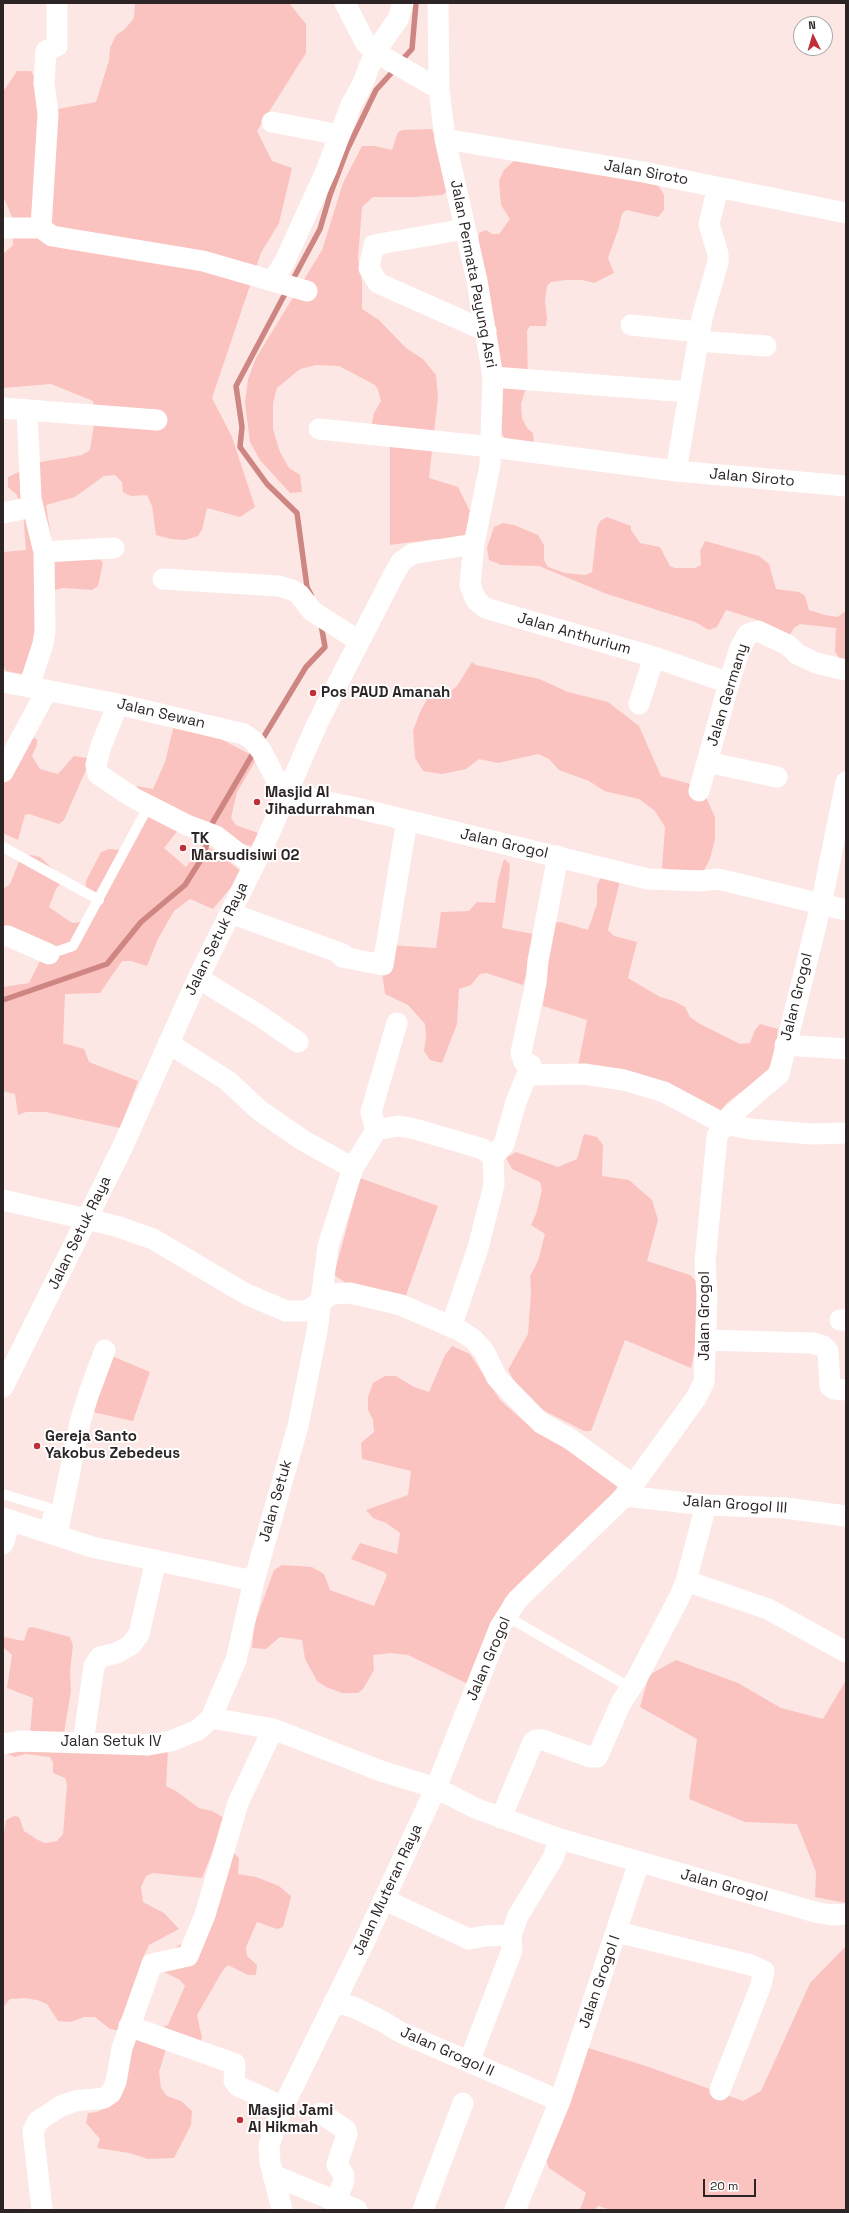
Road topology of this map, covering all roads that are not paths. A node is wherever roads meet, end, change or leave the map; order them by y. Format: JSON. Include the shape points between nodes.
{"nodes":[{"id":1,"x":57,"y":3,"type":"edge"},
{"id":2,"x":345,"y":3,"type":"edge"},
{"id":3,"x":403,"y":3,"type":"edge"},
{"id":4,"x":438,"y":3,"type":"edge"},
{"id":5,"x":382,"y":56,"type":"junction"},
{"id":6,"x":439,"y":89,"type":"junction"},
{"id":7,"x":272,"y":122,"type":"dead end"},
{"id":8,"x":340,"y":135,"type":"junction"},
{"id":9,"x":445,"y":139,"type":"junction"},
{"id":10,"x":718,"y":187,"type":"junction"},
{"id":11,"x":846,"y":213,"type":"edge"},
{"id":12,"x":3,"y":228,"type":"edge"},
{"id":13,"x":41,"y":228,"type":"junction"},
{"id":14,"x":465,"y":229,"type":"junction"},
{"id":15,"x":631,"y":325,"type":"dead end"},
{"id":16,"x":486,"y":331,"type":"junction"},
{"id":17,"x":698,"y":336,"type":"junction"},
{"id":18,"x":766,"y":346,"type":"dead end"},
{"id":19,"x":494,"y":377,"type":"junction"},
{"id":20,"x":689,"y":392,"type":"junction"},
{"id":21,"x":3,"y":408,"type":"edge"},
{"id":22,"x":27,"y":410,"type":"junction"},
{"id":23,"x":157,"y":420,"type":"dead end"},
{"id":24,"x":319,"y":429,"type":"dead end"},
{"id":25,"x":492,"y":447,"type":"junction"},
{"id":26,"x":676,"y":471,"type":"junction"},
{"id":27,"x":846,"y":486,"type":"edge"},
{"id":28,"x":32,"y":507,"type":"junction"},
{"id":29,"x":3,"y":512,"type":"edge"},
{"id":30,"x":474,"y":544,"type":"junction"},
{"id":31,"x":114,"y":548,"type":"dead end"},
{"id":32,"x":44,"y":552,"type":"junction"},
{"id":33,"x":163,"y":579,"type":"dead end"},
{"id":34,"x":359,"y":641,"type":"junction"},
{"id":35,"x":654,"y":657,"type":"junction"},
{"id":36,"x":846,"y":670,"type":"edge"},
{"id":37,"x":3,"y":682,"type":"edge"},
{"id":38,"x":729,"y":683,"type":"junction"},
{"id":39,"x":38,"y":688,"type":"junction"},
{"id":40,"x":118,"y":704,"type":"junction"},
{"id":41,"x":639,"y":704,"type":"dead end"},
{"id":42,"x":707,"y":762,"type":"junction"},
{"id":43,"x":3,"y":772,"type":"edge"},
{"id":44,"x":777,"y":777,"type":"dead end"},
{"id":45,"x":846,"y":782,"type":"edge"},
{"id":46,"x":698,"y":791,"type":"dead end"},
{"id":47,"x":288,"y":794,"type":"junction"},
{"id":48,"x":149,"y":805,"type":"junction"},
{"id":49,"x":407,"y":820,"type":"junction"},
{"id":50,"x":3,"y":847,"type":"edge"},
{"id":51,"x":558,"y":856,"type":"junction"},
{"id":52,"x":253,"y":865,"type":"junction"},
{"id":53,"x":99,"y":900,"type":"junction"},
{"id":54,"x":821,"y":905,"type":"junction"},
{"id":55,"x":846,"y":910,"type":"edge"},
{"id":56,"x":230,"y":913,"type":"junction"},
{"id":57,"x":3,"y":936,"type":"edge"},
{"id":58,"x":49,"y":954,"type":"joint"},
{"id":59,"x":198,"y":978,"type":"junction"},
{"id":60,"x":397,"y":1023,"type":"dead end"},
{"id":61,"x":298,"y":1042,"type":"dead end"},
{"id":62,"x":168,"y":1043,"type":"junction"},
{"id":63,"x":785,"y":1045,"type":"junction"},
{"id":64,"x":846,"y":1049,"type":"edge"},
{"id":65,"x":528,"y":1075,"type":"junction"},
{"id":66,"x":724,"y":1124,"type":"junction"},
{"id":67,"x":376,"y":1130,"type":"junction"},
{"id":68,"x":846,"y":1133,"type":"edge"},
{"id":69,"x":493,"y":1157,"type":"junction"},
{"id":70,"x":353,"y":1168,"type":"junction"},
{"id":71,"x":3,"y":1200,"type":"edge"},
{"id":72,"x":87,"y":1220,"type":"junction"},
{"id":73,"x":321,"y":1300,"type":"junction"},
{"id":74,"x":451,"y":1327,"type":"junction"},
{"id":75,"x":706,"y":1340,"type":"junction"},
{"id":76,"x":105,"y":1350,"type":"dead end"},
{"id":77,"x":3,"y":1387,"type":"edge"},
{"id":78,"x":846,"y":1390,"type":"edge"},
{"id":79,"x":629,"y":1490,"type":"junction"},
{"id":80,"x":3,"y":1494,"type":"edge"},
{"id":81,"x":706,"y":1505,"type":"junction"},
{"id":82,"x":846,"y":1516,"type":"edge"},
{"id":83,"x":7,"y":1519,"type":"edge"},
{"id":84,"x":50,"y":1533,"type":"junction"},
{"id":85,"x":3,"y":1544,"type":"edge"},
{"id":86,"x":156,"y":1560,"type":"junction"},
{"id":87,"x":254,"y":1581,"type":"junction"},
{"id":88,"x":686,"y":1581,"type":"junction"},
{"id":89,"x":506,"y":1616,"type":"junction"},
{"id":90,"x":846,"y":1652,"type":"edge"},
{"id":91,"x":631,"y":1688,"type":"junction"},
{"id":92,"x":211,"y":1718,"type":"junction"},
{"id":93,"x":273,"y":1729,"type":"junction"},
{"id":94,"x":83,"y":1743,"type":"junction"},
{"id":95,"x":3,"y":1744,"type":"edge"},
{"id":96,"x":436,"y":1788,"type":"junction"},
{"id":97,"x":501,"y":1818,"type":"junction"},
{"id":98,"x":560,"y":1839,"type":"junction"},
{"id":99,"x":639,"y":1862,"type":"junction"},
{"id":100,"x":384,"y":1900,"type":"junction"},
{"id":101,"x":846,"y":1914,"type":"edge"},
{"id":102,"x":617,"y":1932,"type":"junction"},
{"id":103,"x":511,"y":1935,"type":"junction"},
{"id":104,"x":334,"y":2002,"type":"junction"},
{"id":105,"x":129,"y":2026,"type":"junction"},
{"id":106,"x":470,"y":2062,"type":"junction"},
{"id":107,"x":720,"y":2090,"type":"dead end"},
{"id":108,"x":560,"y":2101,"type":"junction"},
{"id":109,"x":463,"y":2103,"type":"dead end"},
{"id":110,"x":283,"y":2107,"type":"junction"},
{"id":111,"x":321,"y":2113,"type":"dead end"},
{"id":112,"x":273,"y":2175,"type":"junction"},
{"id":113,"x":336,"y":2200,"type":"junction"},
{"id":114,"x":42,"y":2210,"type":"edge"},
{"id":115,"x":282,"y":2210,"type":"edge"},
{"id":116,"x":357,"y":2210,"type":"edge"},
{"id":117,"x":423,"y":2210,"type":"edge"},
{"id":118,"x":515,"y":2210,"type":"edge"}],
"edges":[{"from":1,"to":13,"type":"street","via":[[57,46],[46,51],[44,84],[48,114]]},
{"from":2,"to":5,"type":"street","via":[[365,42]]},
{"from":3,"to":5,"type":"street"},
{"from":4,"to":6,"type":"street","name":"Jalan Permata Payung Asri"},
{"from":5,"to":6,"type":"street"},
{"from":5,"to":8,"type":"street","via":[[351,105]]},
{"from":6,"to":9,"type":"street","name":"Jalan Permata Payung Asri"},
{"from":7,"to":8,"type":"street"},
{"from":8,"to":13,"type":"street","via":[[284,263],[290,286],[204,261],[52,236]]},
{"from":9,"to":10,"type":"street","name":"Jalan Siroto"},
{"from":9,"to":14,"type":"street","name":"Jalan Permata Payung Asri"},
{"from":10,"to":11,"type":"street","name":"Jalan Siroto"},
{"from":10,"to":17,"type":"street","via":[[709,224],[718,262]]},
{"from":12,"to":13,"type":"street"},
{"from":14,"to":16,"type":"street","name":"Jalan Permata Payung Asri"},
{"from":14,"to":16,"type":"street","via":[[374,245],[369,268],[378,283]]},
{"from":15,"to":17,"type":"street"},
{"from":16,"to":19,"type":"street","name":"Jalan Permata Payung Asri"},
{"from":17,"to":18,"type":"street"},
{"from":17,"to":20,"type":"street"},
{"from":19,"to":20,"type":"street"},
{"from":19,"to":25,"type":"street","name":"Jalan Permata Payung Asri"},
{"from":20,"to":26,"type":"street"},
{"from":21,"to":22,"type":"street"},
{"from":22,"to":23,"type":"street"},
{"from":22,"to":28,"type":"street"},
{"from":24,"to":25,"type":"street","name":"Jalan Siroto"},
{"from":25,"to":26,"type":"street","name":"Jalan Siroto"},
{"from":25,"to":30,"type":"street","name":"Jalan Permata Payung Asri"},
{"from":26,"to":27,"type":"street","name":"Jalan Siroto"},
{"from":28,"to":29,"type":"street"},
{"from":28,"to":32,"type":"street"},
{"from":30,"to":34,"type":"street","name":"Jalan Setuk Raya","via":[[412,554],[401,562]]},
{"from":30,"to":35,"type":"street","name":"Jalan Anthurium","via":[[470,585],[476,600],[485,608]]},
{"from":31,"to":32,"type":"street"},
{"from":32,"to":39,"type":"street","via":[[45,631]]},
{"from":33,"to":34,"type":"street","via":[[279,586],[299,594],[318,615]]},
{"from":34,"to":47,"type":"street","name":"Jalan Setuk Raya","via":[[318,722]]},
{"from":35,"to":38,"type":"street","name":"Jalan Anthurium"},
{"from":35,"to":41,"type":"street"},
{"from":36,"to":38,"type":"street","name":"Jalan Germany","via":[[816,663],[797,654],[788,645],[758,631],[748,634],[740,648]]},
{"from":37,"to":39,"type":"street","name":"Jalan Sewan"},
{"from":38,"to":42,"type":"street","name":"Jalan Germany"},
{"from":39,"to":40,"type":"street","name":"Jalan Sewan"},
{"from":39,"to":43,"type":"street"},
{"from":40,"to":47,"type":"street","name":"Jalan Sewan","via":[[244,734],[254,741],[274,777]]},
{"from":40,"to":48,"type":"street","via":[[101,746],[96,765],[98,774]]},
{"from":42,"to":44,"type":"street"},
{"from":42,"to":46,"type":"street","name":"Jalan Germany"},
{"from":45,"to":54,"type":"street"},
{"from":47,"to":49,"type":"street","name":"Jalan Grogol"},
{"from":47,"to":52,"type":"street","name":"Jalan Setuk Raya"},
{"from":48,"to":52,"type":"street","via":[[186,825],[208,833]]},
{"from":48,"to":53,"type":"lane"},
{"from":49,"to":51,"type":"street","name":"Jalan Grogol"},
{"from":49,"to":56,"type":"street","via":[[383,965],[342,957],[343,954]]},
{"from":50,"to":53,"type":"lane"},
{"from":51,"to":54,"type":"street","name":"Jalan Grogol","via":[[648,879],[733,881]]},
{"from":51,"to":65,"type":"street","via":[[523,1043],[524,1062],[531,1066]]},
{"from":52,"to":56,"type":"street","name":"Jalan Setuk Raya"},
{"from":53,"to":58,"type":"lane","via":[[73,946]]},
{"from":54,"to":55,"type":"street"},
{"from":54,"to":63,"type":"street","name":"Jalan Grogol"},
{"from":56,"to":59,"type":"street","name":"Jalan Setuk Raya"},
{"from":57,"to":58,"type":"street"},
{"from":59,"to":61,"type":"street"},
{"from":59,"to":62,"type":"street","name":"Jalan Setuk Raya"},
{"from":60,"to":67,"type":"street","via":[[371,1112]]},
{"from":62,"to":70,"type":"street","via":[[228,1081],[259,1110],[304,1141]]},
{"from":62,"to":72,"type":"street","name":"Jalan Setuk Raya"},
{"from":63,"to":64,"type":"street"},
{"from":63,"to":66,"type":"street","name":"Jalan Grogol","via":[[779,1074]]},
{"from":65,"to":66,"type":"street","via":[[584,1074],[624,1080],[664,1092]]},
{"from":65,"to":69,"type":"street","via":[[516,1102],[504,1144]]},
{"from":66,"to":68,"type":"street","via":[[772,1132]]},
{"from":66,"to":75,"type":"street","name":"Jalan Grogol","via":[[717,1136],[715,1148],[706,1255]]},
{"from":67,"to":69,"type":"street","via":[[398,1126],[415,1129],[483,1149]]},
{"from":67,"to":70,"type":"street","name":"Jalan Setuk"},
{"from":69,"to":74,"type":"street","via":[[495,1172],[492,1192],[478,1248]]},
{"from":70,"to":73,"type":"street","name":"Jalan Setuk","via":[[328,1246]]},
{"from":71,"to":72,"type":"street"},
{"from":72,"to":73,"type":"street","via":[[116,1226],[153,1239],[246,1294],[286,1311],[307,1311]]},
{"from":72,"to":77,"type":"street","name":"Jalan Setuk Raya"},
{"from":73,"to":74,"type":"street","via":[[332,1294],[350,1293],[401,1305]]},
{"from":73,"to":87,"type":"street","name":"Jalan Setuk","via":[[298,1426]]},
{"from":74,"to":79,"type":"street","via":[[473,1339],[484,1351],[497,1378],[541,1423],[570,1439]]},
{"from":75,"to":78,"type":"street","via":[[798,1342],[823,1346],[828,1351],[830,1386]]},
{"from":75,"to":79,"type":"street","name":"Jalan Grogol","via":[[704,1382],[696,1398]]},
{"from":76,"to":84,"type":"street","via":[[88,1393]]},
{"from":79,"to":81,"type":"street","name":"Jalan Grogol III"},
{"from":79,"to":89,"type":"street","name":"Jalan Grogol","via":[[518,1599]]},
{"from":80,"to":84,"type":"lane","via":[[48,1508]]},
{"from":81,"to":82,"type":"street","name":"Jalan Grogol III","via":[[785,1508]]},
{"from":81,"to":88,"type":"street"},
{"from":83,"to":84,"type":"street"},
{"from":83,"to":85,"type":"street"},
{"from":84,"to":86,"type":"street","via":[[92,1547]]},
{"from":86,"to":87,"type":"street"},
{"from":86,"to":94,"type":"street","via":[[138,1634],[131,1645],[118,1653],[100,1657],[94,1666]]},
{"from":87,"to":92,"type":"street","name":"Jalan Setuk IV","via":[[236,1660]]},
{"from":88,"to":90,"type":"street","via":[[768,1609]]},
{"from":88,"to":91,"type":"street"},
{"from":89,"to":91,"type":"lane"},
{"from":89,"to":96,"type":"street","name":"Jalan Grogol"},
{"from":91,"to":97,"type":"street","via":[[621,1703],[597,1757],[590,1757],[539,1739],[533,1742]]},
{"from":92,"to":93,"type":"street"},
{"from":92,"to":94,"type":"street","name":"Jalan Setuk IV","via":[[198,1730],[171,1741],[148,1745]]},
{"from":93,"to":96,"type":"street","via":[[381,1771]]},
{"from":93,"to":105,"type":"street","via":[[238,1802],[205,1915],[188,1956],[152,1964]]},
{"from":94,"to":95,"type":"street","name":"Jalan Setuk IV","via":[[20,1741]]},
{"from":96,"to":97,"type":"street","name":"Jalan Grogol"},
{"from":96,"to":100,"type":"street","name":"Jalan Muteran Raya"},
{"from":97,"to":98,"type":"street","name":"Jalan Grogol"},
{"from":98,"to":99,"type":"street","name":"Jalan Grogol"},
{"from":98,"to":103,"type":"street","via":[[554,1858],[518,1916]]},
{"from":99,"to":101,"type":"street","name":"Jalan Grogol","via":[[815,1912]]},
{"from":99,"to":102,"type":"street","name":"Jalan Grogol I"},
{"from":100,"to":103,"type":"street","via":[[469,1939]]},
{"from":100,"to":104,"type":"street","name":"Jalan Muteran Raya"},
{"from":102,"to":107,"type":"street","via":[[751,1965],[764,1971],[761,1985]]},
{"from":102,"to":108,"type":"street","name":"Jalan Grogol I"},
{"from":103,"to":106,"type":"street","via":[[512,1950]]},
{"from":104,"to":106,"type":"street","name":"Jalan Grogol II","via":[[353,2008],[400,2032]]},
{"from":104,"to":110,"type":"street","name":"Jalan Muteran Raya"},
{"from":105,"to":110,"type":"street","via":[[235,2064],[234,2081],[238,2086]]},
{"from":105,"to":114,"type":"street","via":[[111,2093],[104,2098],[74,2101],[60,2106],[38,2121],[33,2131]]},
{"from":106,"to":108,"type":"street","name":"Jalan Grogol II"},
{"from":108,"to":118,"type":"street","name":"Jalan Grogol I"},
{"from":109,"to":117,"type":"street"},
{"from":110,"to":112,"type":"street","name":"Jalan Muteran Raya","via":[[269,2146]]},
{"from":111,"to":113,"type":"street","via":[[346,2130],[347,2134],[337,2165],[344,2175],[344,2181]]},
{"from":112,"to":113,"type":"street"},
{"from":112,"to":115,"type":"street","name":"Jalan Muteran Raya"},
{"from":113,"to":116,"type":"street"}]}
